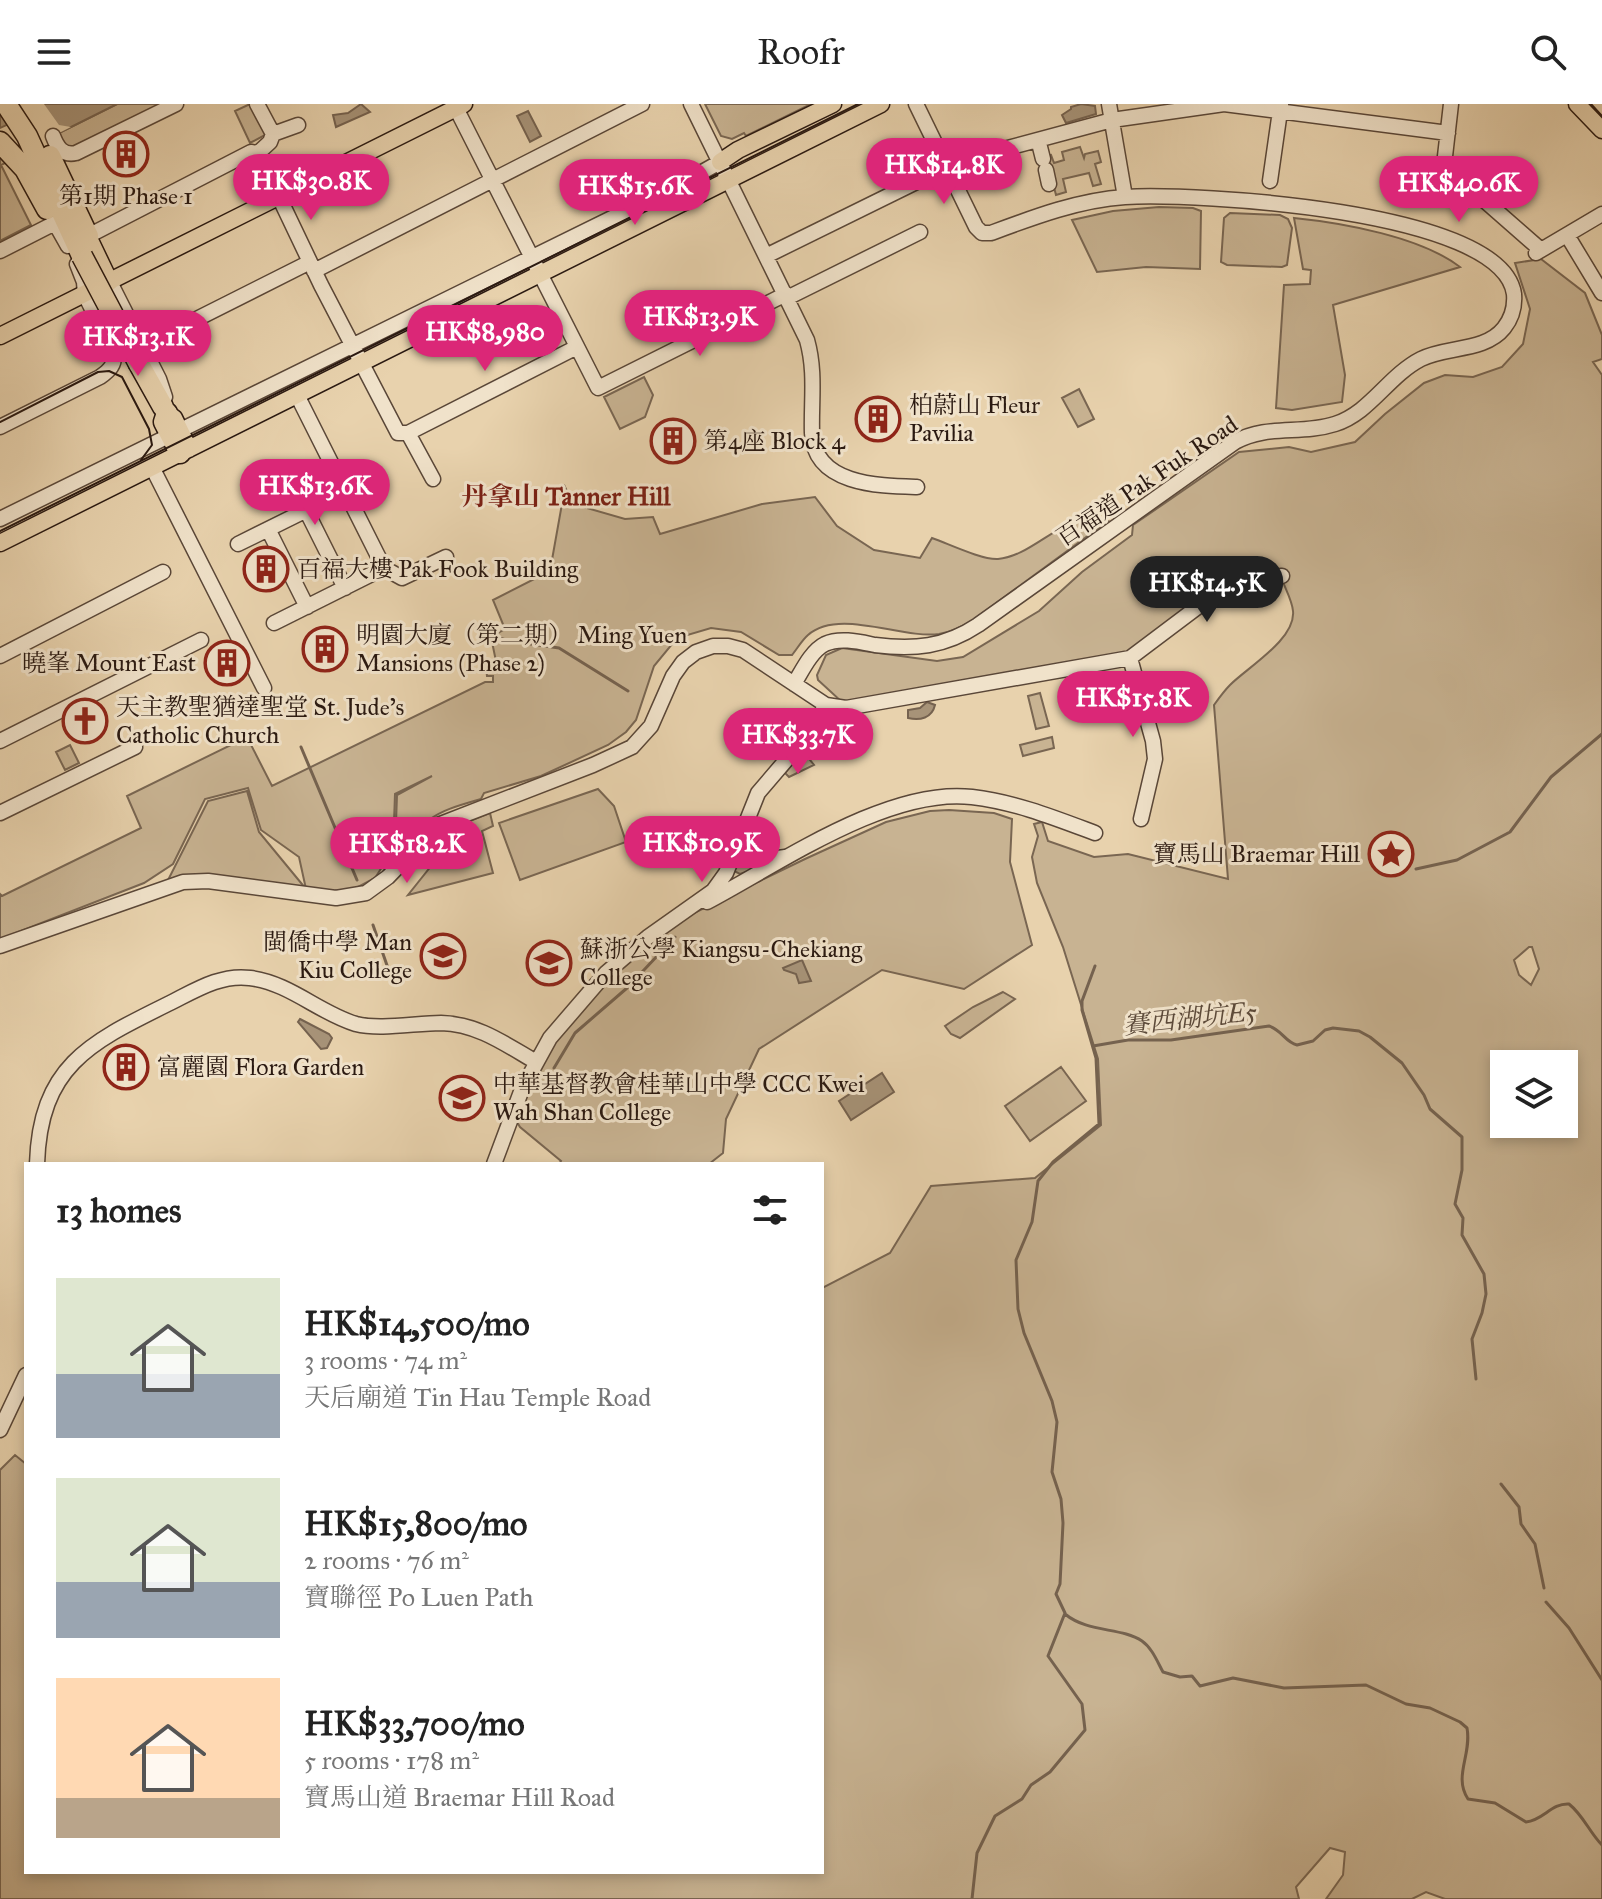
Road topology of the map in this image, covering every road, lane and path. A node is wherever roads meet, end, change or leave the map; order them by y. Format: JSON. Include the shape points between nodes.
{"nodes":[{"id":1,"x":6,"y":104,"type":"edge"},
{"id":2,"x":20,"y":104,"type":"edge"},
{"id":3,"x":176,"y":104,"type":"edge"},
{"id":4,"x":257,"y":104,"type":"edge"},
{"id":5,"x":642,"y":104,"type":"edge"},
{"id":6,"x":691,"y":104,"type":"edge"},
{"id":7,"x":833,"y":104,"type":"edge"},
{"id":8,"x":881,"y":104,"type":"edge"},
{"id":9,"x":916,"y":104,"type":"edge"},
{"id":10,"x":1109,"y":104,"type":"edge"},
{"id":11,"x":1451,"y":104,"type":"edge"},
{"id":12,"x":1577,"y":104,"type":"edge"},
{"id":13,"x":460,"y":106,"type":"edge"},
{"id":14,"x":1280,"y":107,"type":"edge"},
{"id":15,"x":1112,"y":120,"type":"junction"},
{"id":16,"x":298,"y":125,"type":"dead end"},
{"id":17,"x":1602,"y":130,"type":"edge"},
{"id":18,"x":0,"y":133,"type":"edge"},
{"id":19,"x":1448,"y":133,"type":"junction"},
{"id":20,"x":273,"y":134,"type":"junction"},
{"id":21,"x":0,"y":142,"type":"edge"},
{"id":22,"x":51,"y":145,"type":"junction"},
{"id":23,"x":258,"y":153,"type":"junction"},
{"id":24,"x":720,"y":162,"type":"junction"},
{"id":25,"x":945,"y":167,"type":"junction"},
{"id":26,"x":729,"y":180,"type":"junction"},
{"id":27,"x":493,"y":181,"type":"junction"},
{"id":28,"x":1270,"y":181,"type":"dead end"},
{"id":29,"x":1468,"y":186,"type":"junction"},
{"id":30,"x":44,"y":190,"type":"junction"},
{"id":31,"x":279,"y":197,"type":"junction"},
{"id":32,"x":1125,"y":197,"type":"junction"},
{"id":33,"x":1456,"y":200,"type":"dead end"},
{"id":34,"x":1602,"y":214,"type":"edge"},
{"id":35,"x":55,"y":223,"type":"junction"},
{"id":36,"x":1567,"y":235,"type":"junction"},
{"id":37,"x":88,"y":236,"type":"junction"},
{"id":38,"x":921,"y":236,"type":"dead end"},
{"id":39,"x":0,"y":251,"type":"edge"},
{"id":40,"x":766,"y":256,"type":"junction"},
{"id":41,"x":530,"y":257,"type":"junction"},
{"id":42,"x":312,"y":267,"type":"junction"},
{"id":43,"x":540,"y":274,"type":"junction"},
{"id":44,"x":110,"y":282,"type":"junction"},
{"id":45,"x":1602,"y":293,"type":"edge"},
{"id":46,"x":85,"y":295,"type":"junction"},
{"id":47,"x":788,"y":299,"type":"junction"},
{"id":48,"x":0,"y":336,"type":"edge"},
{"id":49,"x":351,"y":345,"type":"junction"},
{"id":50,"x":577,"y":347,"type":"junction"},
{"id":51,"x":141,"y":355,"type":"junction"},
{"id":52,"x":361,"y":362,"type":"junction"},
{"id":53,"x":297,"y":395,"type":"junction"},
{"id":54,"x":0,"y":427,"type":"edge"},
{"id":55,"x":404,"y":434,"type":"junction"},
{"id":56,"x":180,"y":442,"type":"junction"},
{"id":57,"x":152,"y":467,"type":"junction"},
{"id":58,"x":433,"y":479,"type":"dead end"},
{"id":59,"x":917,"y":487,"type":"dead end"},
{"id":60,"x":345,"y":491,"type":"junction"},
{"id":61,"x":306,"y":510,"type":"junction"},
{"id":62,"x":0,"y":519,"type":"edge"},
{"id":63,"x":268,"y":529,"type":"junction"},
{"id":64,"x":0,"y":543,"type":"edge"},
{"id":65,"x":238,"y":544,"type":"dead end"},
{"id":66,"x":446,"y":557,"type":"dead end"},
{"id":67,"x":384,"y":568,"type":"junction"},
{"id":68,"x":163,"y":572,"type":"dead end"},
{"id":69,"x":1282,"y":576,"type":"dead end"},
{"id":70,"x":345,"y":588,"type":"junction"},
{"id":71,"x":307,"y":607,"type":"junction"},
{"id":72,"x":274,"y":623,"type":"dead end"},
{"id":73,"x":201,"y":640,"type":"dead end"},
{"id":74,"x":0,"y":656,"type":"edge"},
{"id":75,"x":1130,"y":658,"type":"junction"},
{"id":76,"x":794,"y":684,"type":"junction"},
{"id":77,"x":264,"y":688,"type":"dead end"},
{"id":78,"x":826,"y":705,"type":"junction"},
{"id":79,"x":0,"y":741,"type":"edge"},
{"id":80,"x":130,"y":747,"type":"dead end"},
{"id":81,"x":0,"y":813,"type":"edge"},
{"id":82,"x":1141,"y":819,"type":"dead end"},
{"id":83,"x":1095,"y":833,"type":"dead end"},
{"id":84,"x":742,"y":836,"type":"junction"},
{"id":85,"x":790,"y":856,"type":"junction"},
{"id":86,"x":726,"y":873,"type":"junction"},
{"id":87,"x":747,"y":881,"type":"junction"},
{"id":88,"x":675,"y":919,"type":"junction"},
{"id":89,"x":0,"y":946,"type":"edge"},
{"id":90,"x":536,"y":1062,"type":"junction"},
{"id":91,"x":37,"y":1162,"type":"edge"},
{"id":92,"x":495,"y":1162,"type":"edge"},
{"id":93,"x":24,"y":1379,"type":"edge"},
{"id":94,"x":0,"y":1430,"type":"edge"}],
"edges":[{"from":1,"to":30,"type":"highway","via":[[46,174]]},
{"from":2,"to":22,"type":"highway"},
{"from":3,"to":22,"type":"street","via":[[76,153]]},
{"from":4,"to":20,"type":"street"},
{"from":5,"to":27,"type":"street"},
{"from":6,"to":24,"type":"street"},
{"from":7,"to":24,"type":"main road"},
{"from":8,"to":26,"type":"main road"},
{"from":9,"to":25,"type":"street"},
{"from":10,"to":15,"type":"street"},
{"from":11,"to":19,"type":"street"},
{"from":12,"to":17,"type":"main road"},
{"from":13,"to":27,"type":"street"},
{"from":13,"to":31,"type":"main road"},
{"from":14,"to":15,"type":"street","via":[[1214,104]]},
{"from":14,"to":19,"type":"street"},
{"from":14,"to":28,"type":"street"},
{"from":15,"to":25,"type":"street"},
{"from":15,"to":32,"type":"street"},
{"from":16,"to":20,"type":"street"},
{"from":18,"to":30,"type":"highway","via":[[23,152]]},
{"from":19,"to":29,"type":"street","via":[[1444,165]]},
{"from":20,"to":23,"type":"street"},
{"from":21,"to":30,"type":"highway"},
{"from":22,"to":37,"type":"highway"},
{"from":23,"to":31,"type":"street"},
{"from":23,"to":37,"type":"street"},
{"from":24,"to":26,"type":"street"},
{"from":24,"to":41,"type":"street"},
{"from":25,"to":32,"type":"street","name":"百福道 Pak Fuk Road","via":[[982,233]]},
{"from":25,"to":40,"type":"street"},
{"from":26,"to":40,"type":"street"},
{"from":26,"to":43,"type":"main road"},
{"from":27,"to":41,"type":"street"},
{"from":27,"to":42,"type":"street"},
{"from":29,"to":33,"type":"street"},
{"from":29,"to":36,"type":"street","via":[[1538,252]]},
{"from":30,"to":35,"type":"highway"},
{"from":30,"to":51,"type":"highway","bridge":true},
{"from":31,"to":42,"type":"street"},
{"from":31,"to":44,"type":"main road"},
{"from":32,"to":76,"type":"street","name":"百福道 Pak Fuk Road","via":[[1230,199],[1380,218],[1426,231],[1498,264],[1514,297],[1512,312],[1502,330],[1480,343],[1418,360],[1342,422],[1248,435],[967,632],[918,648],[834,642],[818,649]]},
{"from":34,"to":36,"type":"street"},
{"from":35,"to":39,"type":"street"},
{"from":35,"to":46,"type":"street","via":[[82,272]]},
{"from":36,"to":45,"type":"street"},
{"from":37,"to":44,"type":"main road"},
{"from":38,"to":47,"type":"street"},
{"from":40,"to":47,"type":"street"},
{"from":41,"to":43,"type":"street"},
{"from":41,"to":49,"type":"street"},
{"from":42,"to":49,"type":"street"},
{"from":42,"to":51,"type":"street"},
{"from":43,"to":50,"type":"street"},
{"from":43,"to":52,"type":"main road"},
{"from":44,"to":46,"type":"main road"},
{"from":44,"to":51,"type":"street"},
{"from":46,"to":48,"type":"main road"},
{"from":46,"to":54,"type":"street","via":[[114,353],[112,366]]},
{"from":47,"to":50,"type":"street","via":[[598,388]]},
{"from":47,"to":59,"type":"street","via":[[810,352],[813,442],[821,460],[855,481]]},
{"from":49,"to":52,"type":"street"},
{"from":49,"to":56,"type":"street"},
{"from":50,"to":55,"type":"street"},
{"from":51,"to":56,"type":"highway","via":[[165,410],[164,422]]},
{"from":52,"to":53,"type":"main road"},
{"from":52,"to":55,"type":"street","via":[[396,431]]},
{"from":53,"to":56,"type":"main road"},
{"from":53,"to":60,"type":"street"},
{"from":55,"to":58,"type":"street"},
{"from":56,"to":57,"type":"main road"},
{"from":56,"to":62,"type":"street"},
{"from":57,"to":64,"type":"main road"},
{"from":57,"to":77,"type":"street"},
{"from":60,"to":61,"type":"street"},
{"from":60,"to":67,"type":"street"},
{"from":61,"to":63,"type":"street"},
{"from":61,"to":70,"type":"street"},
{"from":63,"to":65,"type":"street"},
{"from":63,"to":71,"type":"street"},
{"from":66,"to":67,"type":"street","via":[[402,578]]},
{"from":67,"to":70,"type":"street"},
{"from":68,"to":74,"type":"street"},
{"from":69,"to":75,"type":"street","via":[[1246,580],[1219,591]]},
{"from":70,"to":71,"type":"street"},
{"from":71,"to":72,"type":"street"},
{"from":73,"to":79,"type":"street"},
{"from":75,"to":78,"type":"street","via":[[846,708]]},
{"from":75,"to":82,"type":"street","via":[[1155,759]]},
{"from":76,"to":78,"type":"street"},
{"from":76,"to":89,"type":"street","via":[[735,648],[720,645],[696,652],[677,669],[651,726],[632,747],[436,826],[388,877],[360,896],[326,898],[183,882]]},
{"from":78,"to":84,"type":"street","via":[[758,793]]},
{"from":80,"to":81,"type":"street"},
{"from":83,"to":85,"type":"street","via":[[1010,804],[943,797],[890,809]]},
{"from":84,"to":85,"type":"street","via":[[760,856]]},
{"from":84,"to":86,"type":"street"},
{"from":85,"to":87,"type":"street"},
{"from":86,"to":87,"type":"street"},
{"from":86,"to":88,"type":"street","via":[[707,897]]},
{"from":87,"to":88,"type":"street"},
{"from":88,"to":90,"type":"street","via":[[602,977]]},
{"from":90,"to":91,"type":"street","via":[[467,1026],[357,1024],[269,982],[221,979],[109,1034],[74,1061],[45,1109]]},
{"from":90,"to":92,"type":"street"},
{"from":93,"to":94,"type":"street"}]}
